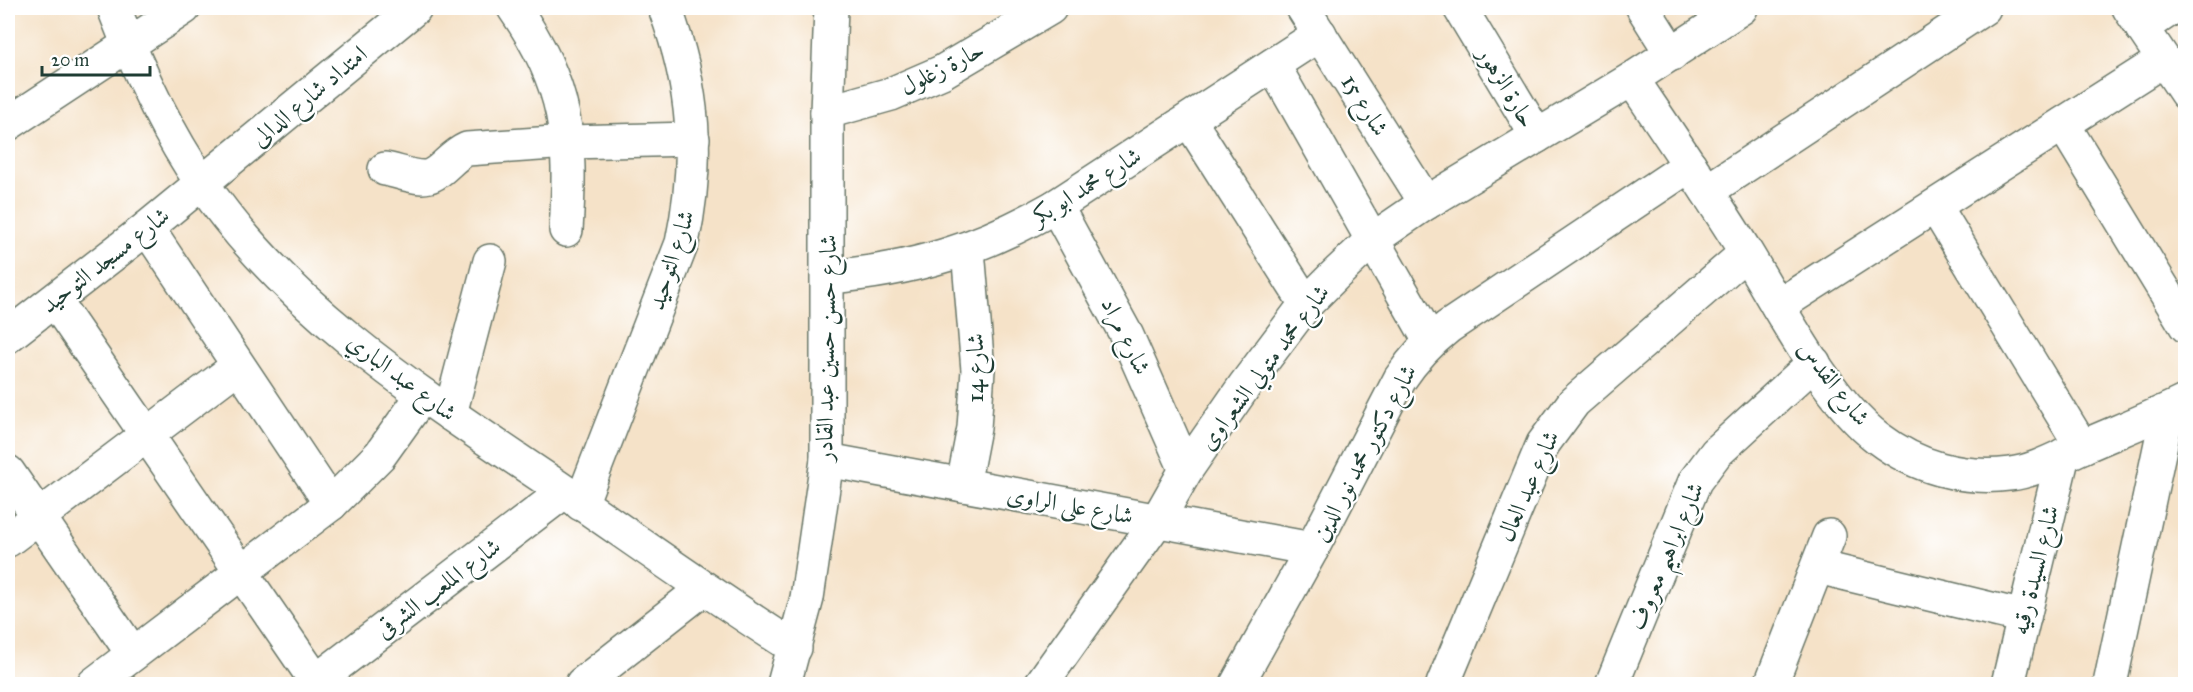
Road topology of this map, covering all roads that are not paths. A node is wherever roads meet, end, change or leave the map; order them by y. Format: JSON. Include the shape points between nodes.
{"nodes":[{"id":1,"x":114,"y":8,"type":"edge"},
{"id":2,"x":184,"y":8,"type":"edge"},
{"id":3,"x":416,"y":8,"type":"edge"},
{"id":4,"x":514,"y":8,"type":"edge"},
{"id":5,"x":664,"y":8,"type":"edge"},
{"id":6,"x":831,"y":8,"type":"edge"},
{"id":7,"x":1050,"y":8,"type":"edge"},
{"id":8,"x":1460,"y":8,"type":"edge"},
{"id":9,"x":1643,"y":8,"type":"edge"},
{"id":10,"x":1741,"y":8,"type":"edge"},
{"id":11,"x":1984,"y":8,"type":"edge"},
{"id":12,"x":2172,"y":8,"type":"edge"},
{"id":13,"x":2136,"y":18,"type":"edge"},
{"id":14,"x":1311,"y":21,"type":"edge"},
{"id":15,"x":128,"y":44,"type":"junction"},
{"id":16,"x":1672,"y":54,"type":"junction"},
{"id":17,"x":2163,"y":60,"type":"junction"},
{"id":18,"x":1273,"y":65,"type":"junction"},
{"id":19,"x":1632,"y":79,"type":"junction"},
{"id":20,"x":2186,"y":93,"type":"edge"},
{"id":21,"x":827,"y":112,"type":"junction"},
{"id":22,"x":1189,"y":120,"type":"junction"},
{"id":23,"x":8,"y":124,"type":"edge"},
{"id":24,"x":2063,"y":124,"type":"junction"},
{"id":25,"x":1537,"y":136,"type":"junction"},
{"id":26,"x":693,"y":139,"type":"junction"},
{"id":27,"x":568,"y":142,"type":"junction"},
{"id":28,"x":385,"y":168,"type":"dead end"},
{"id":29,"x":1699,"y":178,"type":"junction"},
{"id":30,"x":202,"y":184,"type":"junction"},
{"id":31,"x":1426,"y":203,"type":"junction"},
{"id":32,"x":1056,"y":206,"type":"junction"},
{"id":33,"x":1935,"y":206,"type":"junction"},
{"id":34,"x":147,"y":228,"type":"junction"},
{"id":35,"x":566,"y":230,"type":"dead end"},
{"id":36,"x":1372,"y":240,"type":"junction"},
{"id":37,"x":968,"y":250,"type":"junction"},
{"id":38,"x":1746,"y":253,"type":"junction"},
{"id":39,"x":490,"y":261,"type":"dead end"},
{"id":40,"x":828,"y":277,"type":"junction"},
{"id":41,"x":55,"y":301,"type":"junction"},
{"id":42,"x":1306,"y":304,"type":"junction"},
{"id":43,"x":1778,"y":306,"type":"junction"},
{"id":44,"x":2186,"y":326,"type":"edge"},
{"id":45,"x":8,"y":336,"type":"edge"},
{"id":46,"x":1430,"y":341,"type":"junction"},
{"id":47,"x":1814,"y":363,"type":"junction"},
{"id":48,"x":238,"y":366,"type":"junction"},
{"id":49,"x":423,"y":395,"type":"junction"},
{"id":50,"x":2177,"y":405,"type":"edge"},
{"id":51,"x":450,"y":414,"type":"junction"},
{"id":52,"x":147,"y":436,"type":"junction"},
{"id":53,"x":2072,"y":451,"type":"junction"},
{"id":54,"x":827,"y":460,"type":"junction"},
{"id":55,"x":1186,"y":470,"type":"junction"},
{"id":56,"x":8,"y":472,"type":"edge"},
{"id":57,"x":963,"y":485,"type":"junction"},
{"id":58,"x":573,"y":498,"type":"junction"},
{"id":59,"x":331,"y":504,"type":"junction"},
{"id":60,"x":38,"y":517,"type":"junction"},
{"id":61,"x":1157,"y":521,"type":"junction"},
{"id":62,"x":1829,"y":536,"type":"dead end"},
{"id":63,"x":8,"y":540,"type":"edge"},
{"id":64,"x":1312,"y":549,"type":"junction"},
{"id":65,"x":1818,"y":567,"type":"junction"},
{"id":66,"x":241,"y":573,"type":"junction"},
{"id":67,"x":703,"y":589,"type":"junction"},
{"id":68,"x":2024,"y":617,"type":"junction"},
{"id":69,"x":133,"y":654,"type":"junction"},
{"id":70,"x":784,"y":673,"type":"edge"},
{"id":71,"x":104,"y":682,"type":"edge"},
{"id":72,"x":315,"y":683,"type":"edge"},
{"id":73,"x":582,"y":684,"type":"edge"},
{"id":74,"x":1041,"y":684,"type":"edge"},
{"id":75,"x":1237,"y":684,"type":"edge"},
{"id":76,"x":1443,"y":684,"type":"edge"},
{"id":77,"x":1612,"y":684,"type":"edge"},
{"id":78,"x":1771,"y":684,"type":"edge"},
{"id":79,"x":2008,"y":684,"type":"edge"},
{"id":80,"x":2109,"y":684,"type":"edge"}],
"edges":[{"from":1,"to":15,"type":"street","name":"شارع عبد الباري"},
{"from":2,"to":15,"type":"street"},
{"from":3,"to":30,"type":"street","name":"امتداد شارع الدالى"},
{"from":4,"to":27,"type":"street","via":[[536,39],[551,72]]},
{"from":5,"to":26,"type":"street","name":"شارع التوحيد","via":[[686,74]]},
{"from":6,"to":21,"type":"street","name":"شارع حسن حسين عبد القادر"},
{"from":7,"to":21,"type":"street","name":"حارة زغلول","via":[[942,72],[891,94]]},
{"from":8,"to":25,"type":"street","name":"حارة الزهور"},
{"from":9,"to":16,"type":"street"},
{"from":10,"to":16,"type":"street","name":"شارع محمد متولي الشعراوى"},
{"from":11,"to":29,"type":"street","name":"شارع دكتور محمد نور الدين"},
{"from":12,"to":13,"type":"street"},
{"from":13,"to":17,"type":"street"},
{"from":14,"to":18,"type":"street","name":"شارع محمد ابو بكر"},
{"from":14,"to":31,"type":"street","name":"شارع 15"},
{"from":15,"to":23,"type":"street"},
{"from":15,"to":30,"type":"street","name":"شارع عبد الباري"},
{"from":16,"to":19,"type":"street","name":"شارع محمد متولي الشعراوى"},
{"from":17,"to":20,"type":"street"},
{"from":17,"to":24,"type":"street"},
{"from":18,"to":22,"type":"street","name":"شارع محمد ابو بكر"},
{"from":18,"to":36,"type":"street"},
{"from":19,"to":25,"type":"street","name":"شارع محمد متولي الشعراوى"},
{"from":19,"to":29,"type":"street","name":"شارع القدس"},
{"from":21,"to":40,"type":"street","name":"شارع حسن حسين عبد القادر"},
{"from":22,"to":32,"type":"street","name":"شارع محمد ابو بكر"},
{"from":22,"to":42,"type":"street"},
{"from":24,"to":33,"type":"street"},
{"from":24,"to":44,"type":"street"},
{"from":25,"to":31,"type":"street","name":"شارع محمد متولي الشعراوى"},
{"from":26,"to":27,"type":"street"},
{"from":26,"to":58,"type":"street","name":"شارع التوحيد","via":[[689,209],[681,243]]},
{"from":27,"to":28,"type":"street","via":[[467,150],[454,155],[433,175],[422,177]]},
{"from":27,"to":35,"type":"street"},
{"from":29,"to":38,"type":"street","name":"شارع القدس"},
{"from":29,"to":46,"type":"street","name":"شارع دكتور محمد نور الدين"},
{"from":30,"to":34,"type":"street","name":"شارع مسجد التوحيد"},
{"from":30,"to":49,"type":"street","name":"شارع عبد الباري","via":[[304,298],[361,349]]},
{"from":31,"to":36,"type":"street","name":"شارع محمد متولي الشعراوى"},
{"from":32,"to":37,"type":"street","name":"شارع محمد ابو بكر","via":[[1013,231]]},
{"from":32,"to":55,"type":"street","name":"شارع مراد","via":[[1127,336]]},
{"from":33,"to":43,"type":"street"},
{"from":33,"to":53,"type":"street"},
{"from":34,"to":41,"type":"street","name":"شارع مسجد التوحيد"},
{"from":34,"to":48,"type":"street"},
{"from":36,"to":42,"type":"street","name":"شارع محمد متولي الشعراوى"},
{"from":36,"to":46,"type":"street"},
{"from":37,"to":40,"type":"street","name":"شارع محمد ابو بكر","via":[[887,271]]},
{"from":37,"to":57,"type":"street","name":"شارع 14","via":[[978,370],[974,428]]},
{"from":38,"to":43,"type":"street","name":"شارع القدس"},
{"from":38,"to":76,"type":"street","name":"شارع عبد العال","via":[[1557,421],[1543,444]]},
{"from":39,"to":51,"type":"street"},
{"from":40,"to":54,"type":"street","name":"شارع حسن حسين عبد القادر"},
{"from":41,"to":45,"type":"street","name":"شارع مسجد التوحيد"},
{"from":41,"to":52,"type":"street"},
{"from":42,"to":55,"type":"street","name":"شارع محمد متولي الشعراوى"},
{"from":43,"to":47,"type":"street","name":"شارع القدس"},
{"from":46,"to":64,"type":"street","name":"شارع دكتور محمد نور الدين","via":[[1400,379]]},
{"from":47,"to":53,"type":"street","name":"شارع القدس","via":[[1849,410],[1876,437],[1906,457],[1940,470],[1975,476],[2012,474]]},
{"from":47,"to":77,"type":"street","name":"شارع ابراهيم معروف","via":[[1716,453],[1695,482]]},
{"from":48,"to":52,"type":"street"},
{"from":48,"to":59,"type":"street"},
{"from":49,"to":51,"type":"street","name":"شارع عبد الباري"},
{"from":49,"to":59,"type":"street","via":[[380,455]]},
{"from":50,"to":53,"type":"street","name":"شارع القدس"},
{"from":50,"to":80,"type":"street"},
{"from":51,"to":58,"type":"street","name":"شارع عبد الباري"},
{"from":52,"to":60,"type":"street"},
{"from":52,"to":66,"type":"street"},
{"from":53,"to":68,"type":"street","name":"شارع السيدة رقيه"},
{"from":54,"to":57,"type":"street","name":"شارع على الراوى"},
{"from":54,"to":70,"type":"street","name":"شارع حسن حسين عبد القادر","via":[[816,547]]},
{"from":55,"to":61,"type":"street","name":"شارع محمد متولي الشعراوى"},
{"from":56,"to":60,"type":"street"},
{"from":57,"to":61,"type":"street","name":"شارع على الراوى"},
{"from":58,"to":67,"type":"street","name":"شارع عبد الباري"},
{"from":58,"to":72,"type":"street","name":"شارع الملعب الشرقى"},
{"from":59,"to":66,"type":"street"},
{"from":60,"to":63,"type":"street"},
{"from":60,"to":69,"type":"street"},
{"from":61,"to":64,"type":"street","name":"شارع على الراوى"},
{"from":61,"to":74,"type":"street","name":"شارع محمد متولي الشعراوى"},
{"from":62,"to":65,"type":"street"},
{"from":64,"to":75,"type":"street","name":"شارع دكتور محمد نور الدين"},
{"from":65,"to":68,"type":"street"},
{"from":65,"to":78,"type":"street"},
{"from":66,"to":69,"type":"street"},
{"from":66,"to":72,"type":"street"},
{"from":67,"to":70,"type":"street","name":"شارع عبد الباري"},
{"from":67,"to":73,"type":"street"},
{"from":68,"to":79,"type":"street","name":"شارع السيدة رقيه"},
{"from":69,"to":71,"type":"street"}]}
